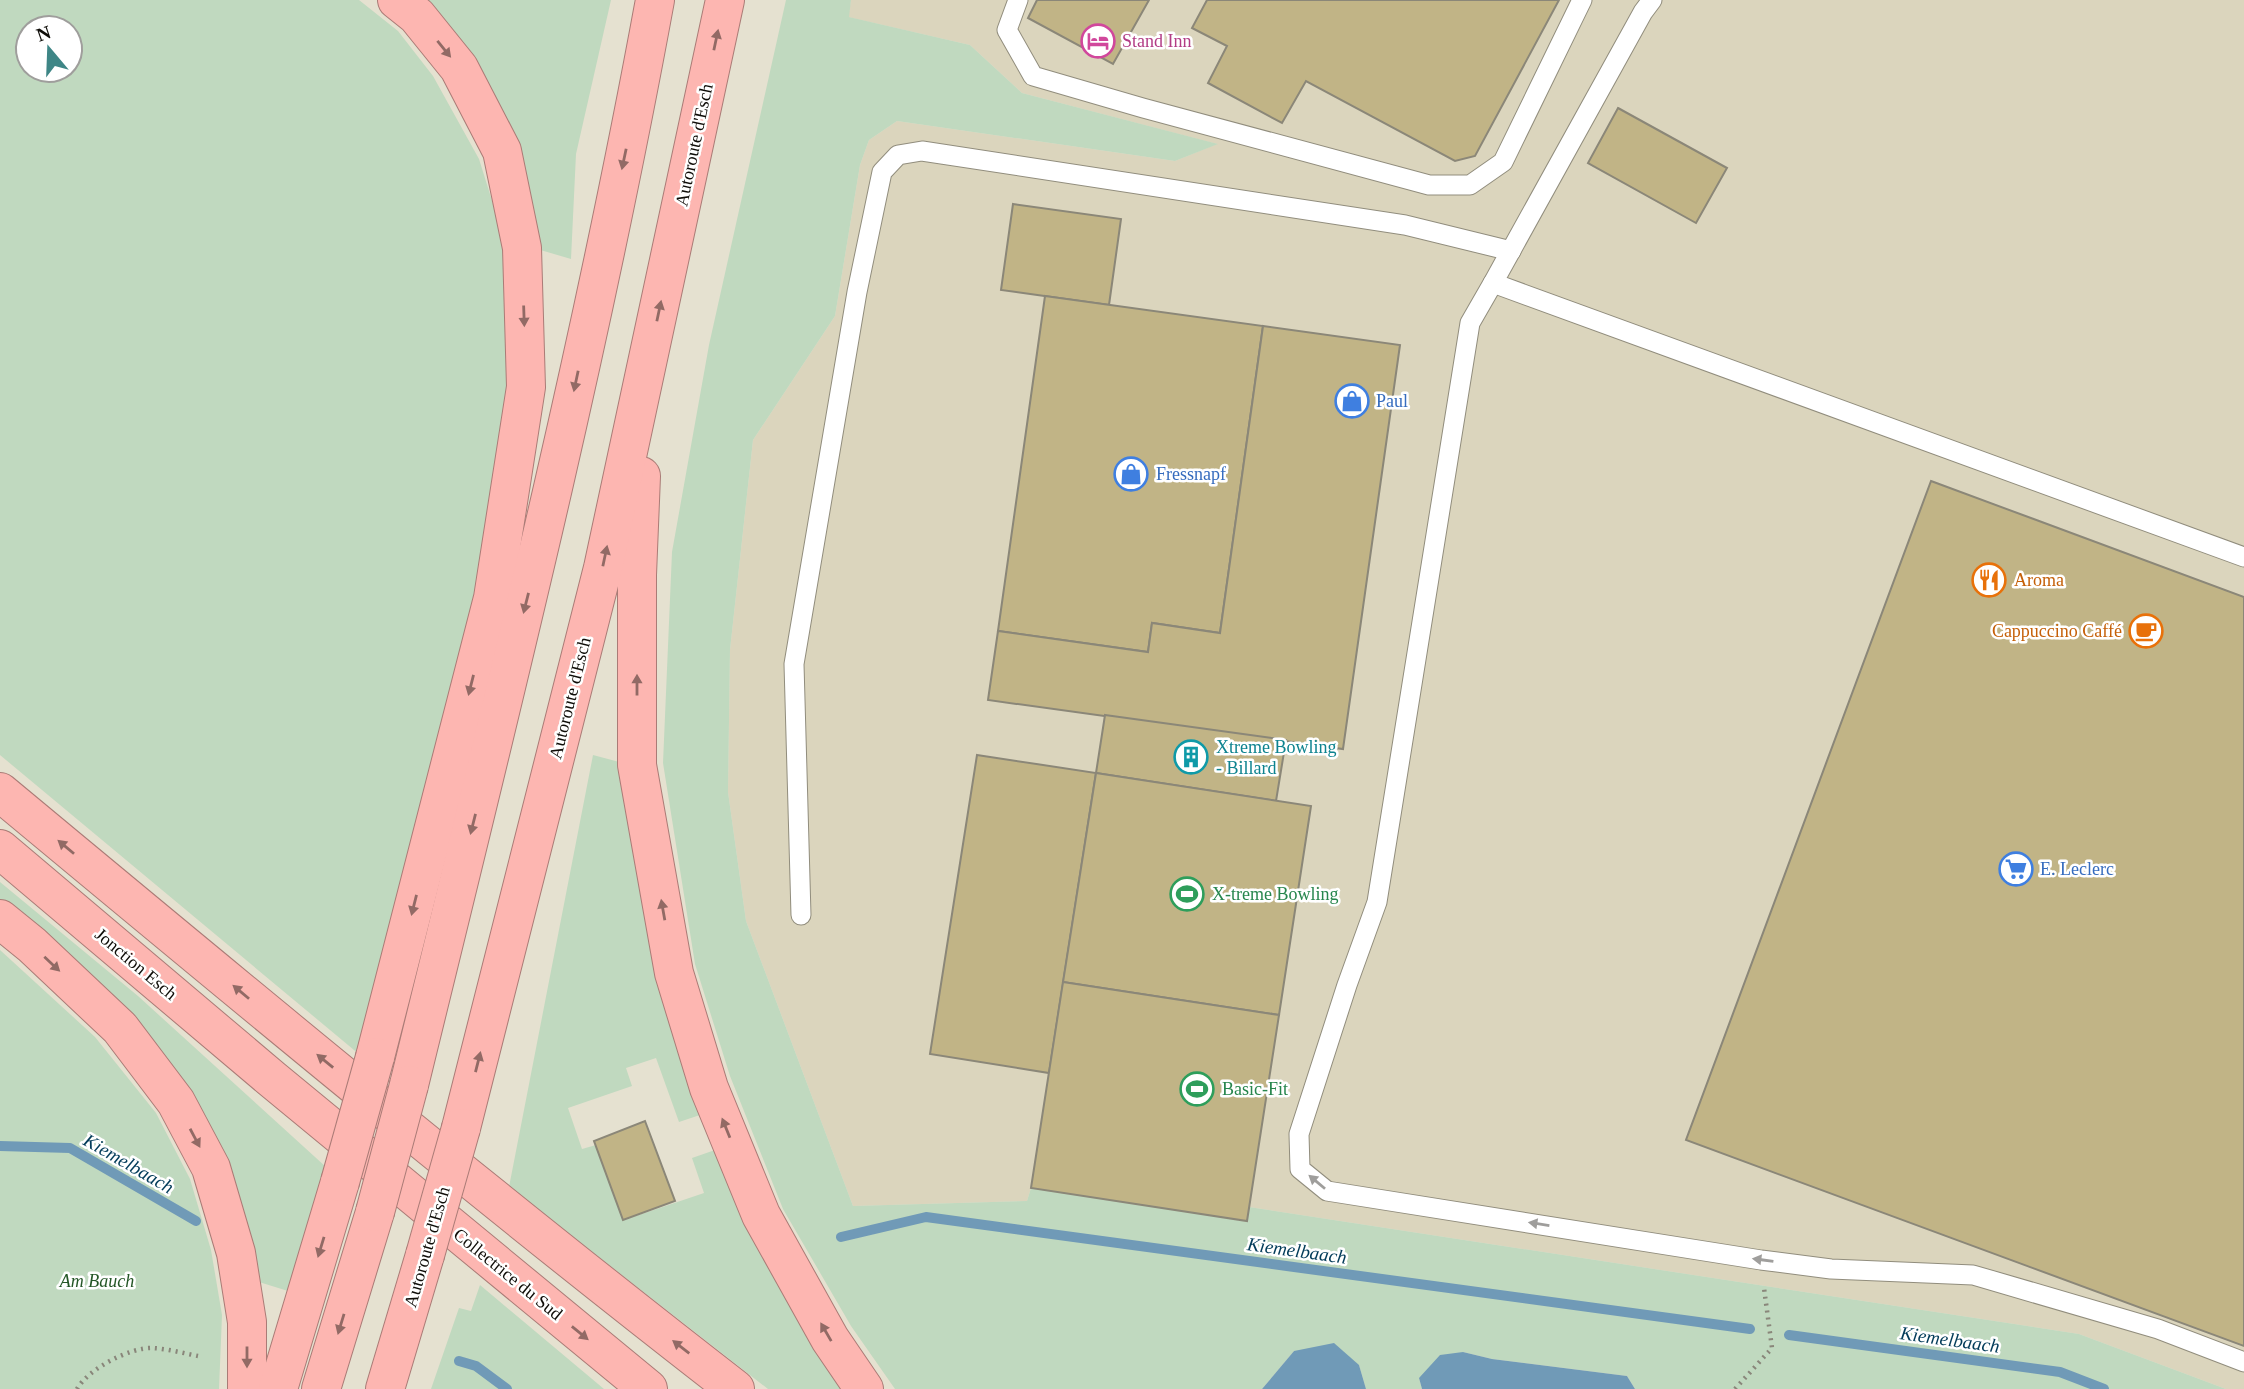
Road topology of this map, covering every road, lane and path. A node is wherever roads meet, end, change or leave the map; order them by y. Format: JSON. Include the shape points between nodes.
{"nodes":[{"id":1,"x":397,"y":0,"type":"edge"},
{"id":2,"x":655,"y":0,"type":"edge"},
{"id":3,"x":725,"y":0,"type":"edge"},
{"id":4,"x":1018,"y":0,"type":"edge"},
{"id":5,"x":1582,"y":0,"type":"edge"},
{"id":6,"x":1652,"y":0,"type":"edge"},
{"id":7,"x":1511,"y":251,"type":"junction"},
{"id":8,"x":1493,"y":283,"type":"junction"},
{"id":9,"x":644,"y":377,"type":"junction"},
{"id":10,"x":2244,"y":557,"type":"edge"},
{"id":11,"x":0,"y":792,"type":"edge"},
{"id":12,"x":0,"y":849,"type":"edge"},
{"id":13,"x":801,"y":915,"type":"dead end"},
{"id":14,"x":0,"y":919,"type":"edge"},
{"id":15,"x":272,"y":1079,"type":"joint"},
{"id":16,"x":1761,"y":1260,"type":"junction"},
{"id":17,"x":198,"y":1356,"type":"dead end"},
{"id":18,"x":2244,"y":1363,"type":"edge"},
{"id":19,"x":77,"y":1389,"type":"edge"},
{"id":20,"x":247,"y":1389,"type":"edge"},
{"id":21,"x":278,"y":1389,"type":"edge"},
{"id":22,"x":321,"y":1389,"type":"edge"},
{"id":23,"x":385,"y":1389,"type":"edge"},
{"id":24,"x":648,"y":1389,"type":"edge"},
{"id":25,"x":735,"y":1389,"type":"edge"},
{"id":26,"x":863,"y":1389,"type":"edge"},
{"id":27,"x":1735,"y":1389,"type":"edge"}],
"edges":[{"from":1,"to":21,"type":"highway","one_way":true,"bridge":true,"via":[[417,16],[459,68],[502,151],[522,248],[526,387],[493,598],[375,1056]]},
{"from":2,"to":22,"type":"highway","one_way":true,"bridge":true,"via":[[547,518],[409,1085]]},
{"from":9,"to":3,"type":"highway","name":"Autoroute d'Esch","one_way":true},
{"from":4,"to":5,"type":"lane","via":[[1007,30],[1033,76],[1429,185],[1470,185],[1503,162]]},
{"from":6,"to":7,"type":"lane"},
{"from":7,"to":8,"type":"lane"},
{"from":7,"to":13,"type":"lane","via":[[1405,225],[922,151],[898,155],[882,172],[857,292],[794,664]]},
{"from":8,"to":10,"type":"lane"},
{"from":16,"to":8,"type":"lane","one_way":true,"via":[[1327,1191],[1300,1169],[1299,1134],[1377,902],[1470,323]]},
{"from":23,"to":9,"type":"highway","name":"Autoroute d'Esch","one_way":true,"bridge":true,"via":[[461,1128],[603,568]]},
{"from":26,"to":9,"type":"highway","one_way":true,"via":[[761,1215],[709,1088],[674,973],[637,765]]},
{"from":25,"to":11,"type":"highway","one_way":true,"via":[[293,1035]]},
{"from":12,"to":15,"type":"highway","name":"Jonction Esch"},
{"from":14,"to":20,"type":"highway","one_way":true,"via":[[120,1028],[176,1102],[211,1168],[236,1252],[247,1322]]},
{"from":15,"to":24,"type":"highway","name":"Collectrice du Sud","one_way":true},
{"from":18,"to":16,"type":"lane","one_way":true,"via":[[2158,1329],[1973,1275],[1831,1269]]},
{"from":16,"to":27,"type":"path","via":[[1772,1348]]},
{"from":17,"to":19,"type":"path","via":[[151,1348],[138,1351],[113,1358]]}]}
